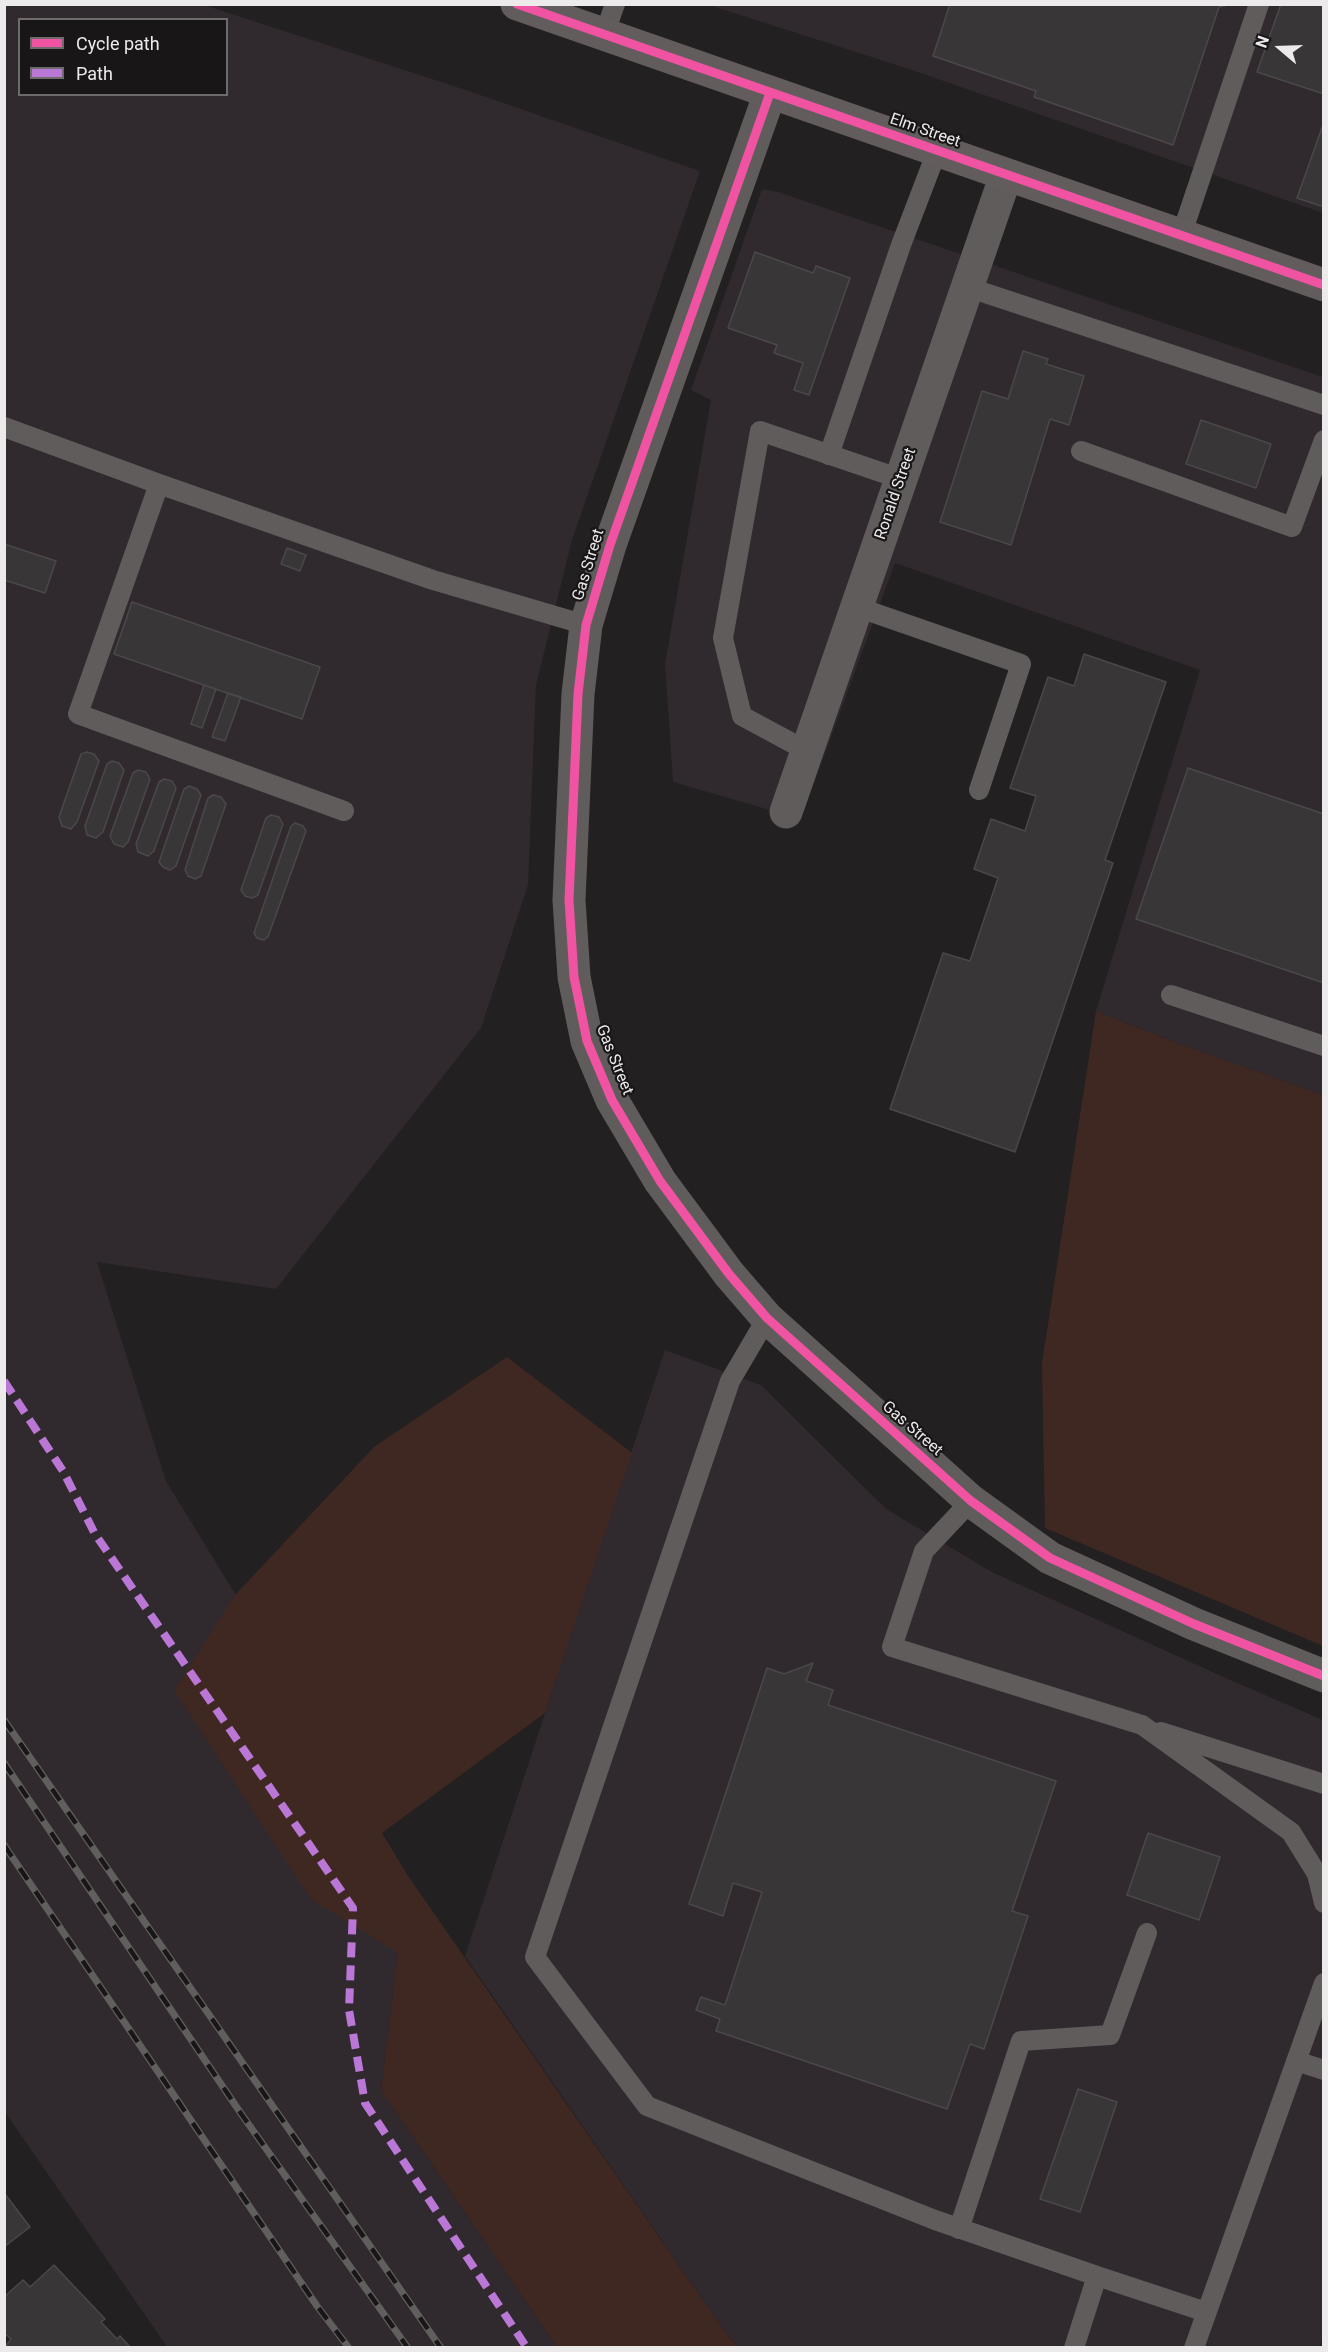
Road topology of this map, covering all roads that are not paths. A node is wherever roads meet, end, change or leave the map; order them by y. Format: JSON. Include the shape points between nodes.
{"nodes":[{"id":1,"x":517,"y":4,"type":"edge"},
{"id":2,"x":615,"y":4,"type":"edge"},
{"id":3,"x":1259,"y":4,"type":"edge"},
{"id":4,"x":604,"y":35,"type":"junction"},
{"id":5,"x":770,"y":93,"type":"junction"},
{"id":6,"x":937,"y":151,"type":"junction"},
{"id":7,"x":1006,"y":175,"type":"junction"},
{"id":8,"x":1181,"y":236,"type":"junction"},
{"id":9,"x":1323,"y":285,"type":"edge"},
{"id":10,"x":967,"y":286,"type":"junction"},
{"id":11,"x":1323,"y":405,"type":"edge"},
{"id":12,"x":6,"y":429,"type":"edge"},
{"id":13,"x":1323,"y":440,"type":"edge"},
{"id":14,"x":1081,"y":451,"type":"dead end"},
{"id":15,"x":829,"y":455,"type":"junction"},
{"id":16,"x":901,"y":479,"type":"junction"},
{"id":17,"x":159,"y":484,"type":"junction"},
{"id":18,"x":857,"y":607,"type":"junction"},
{"id":19,"x":586,"y":625,"type":"junction"},
{"id":20,"x":807,"y":751,"type":"junction"},
{"id":21,"x":979,"y":790,"type":"dead end"},
{"id":22,"x":344,"y":811,"type":"dead end"},
{"id":23,"x":786,"y":812,"type":"dead end"},
{"id":24,"x":1171,"y":995,"type":"dead end"},
{"id":25,"x":1323,"y":1046,"type":"edge"},
{"id":26,"x":767,"y":1318,"type":"junction"},
{"id":27,"x":971,"y":1501,"type":"junction"},
{"id":28,"x":1323,"y":1676,"type":"edge"},
{"id":29,"x":1142,"y":1725,"type":"junction"},
{"id":30,"x":1323,"y":1784,"type":"edge"},
{"id":31,"x":1323,"y":1903,"type":"edge"},
{"id":32,"x":1147,"y":1933,"type":"dead end"},
{"id":33,"x":1323,"y":1983,"type":"edge"},
{"id":34,"x":1296,"y":2061,"type":"junction"},
{"id":35,"x":1323,"y":2070,"type":"edge"},
{"id":36,"x":958,"y":2229,"type":"junction"},
{"id":37,"x":1097,"y":2277,"type":"junction"},
{"id":38,"x":1206,"y":2312,"type":"junction"},
{"id":39,"x":1074,"y":2348,"type":"edge"},
{"id":40,"x":1194,"y":2348,"type":"edge"}],
"edges":[{"from":1,"to":4,"type":"main road","name":"Elm Street"},
{"from":2,"to":4,"type":"lane"},
{"from":3,"to":8,"type":"lane"},
{"from":4,"to":5,"type":"main road","name":"Elm Street"},
{"from":5,"to":6,"type":"main road","name":"Elm Street"},
{"from":5,"to":19,"type":"street","name":"Gas Street","via":[[610,545]]},
{"from":6,"to":7,"type":"main road","name":"Elm Street"},
{"from":6,"to":15,"type":"lane"},
{"from":7,"to":8,"type":"main road","name":"Elm Street"},
{"from":7,"to":10,"type":"street","name":"Ronald Street"},
{"from":8,"to":9,"type":"main road","name":"Elm Street"},
{"from":10,"to":11,"type":"lane"},
{"from":10,"to":16,"type":"street","name":"Ronald Street"},
{"from":12,"to":17,"type":"lane"},
{"from":13,"to":14,"type":"lane","via":[[1292,527]]},
{"from":15,"to":16,"type":"lane"},
{"from":15,"to":20,"type":"lane","via":[[760,431],[723,638],[742,716]]},
{"from":16,"to":18,"type":"street","name":"Ronald Street"},
{"from":17,"to":19,"type":"lane","via":[[433,580]]},
{"from":17,"to":22,"type":"lane","via":[[78,714]]},
{"from":18,"to":20,"type":"street","name":"Ronald Street"},
{"from":18,"to":21,"type":"lane","via":[[1022,664]]},
{"from":19,"to":26,"type":"street","name":"Gas Street","via":[[578,694],[568,900],[574,977],[587,1041],[612,1100],[660,1181]]},
{"from":20,"to":23,"type":"street","name":"Ronald Street"},
{"from":24,"to":25,"type":"lane"},
{"from":26,"to":27,"type":"street","name":"Gas Street"},
{"from":26,"to":36,"type":"lane","via":[[730,1381],[536,1957],[647,2106]]},
{"from":27,"to":28,"type":"street","name":"Gas Street","via":[[1050,1558],[1194,1624]]},
{"from":27,"to":29,"type":"lane","via":[[924,1551],[892,1647]]},
{"from":29,"to":30,"type":"lane"},
{"from":29,"to":31,"type":"lane","via":[[1291,1832],[1317,1874]]},
{"from":32,"to":36,"type":"lane","via":[[1110,2036],[1021,2041]]},
{"from":33,"to":34,"type":"lane"},
{"from":34,"to":35,"type":"lane"},
{"from":34,"to":38,"type":"lane"},
{"from":36,"to":37,"type":"lane"},
{"from":37,"to":38,"type":"lane"},
{"from":37,"to":39,"type":"lane"},
{"from":38,"to":40,"type":"lane"}]}
